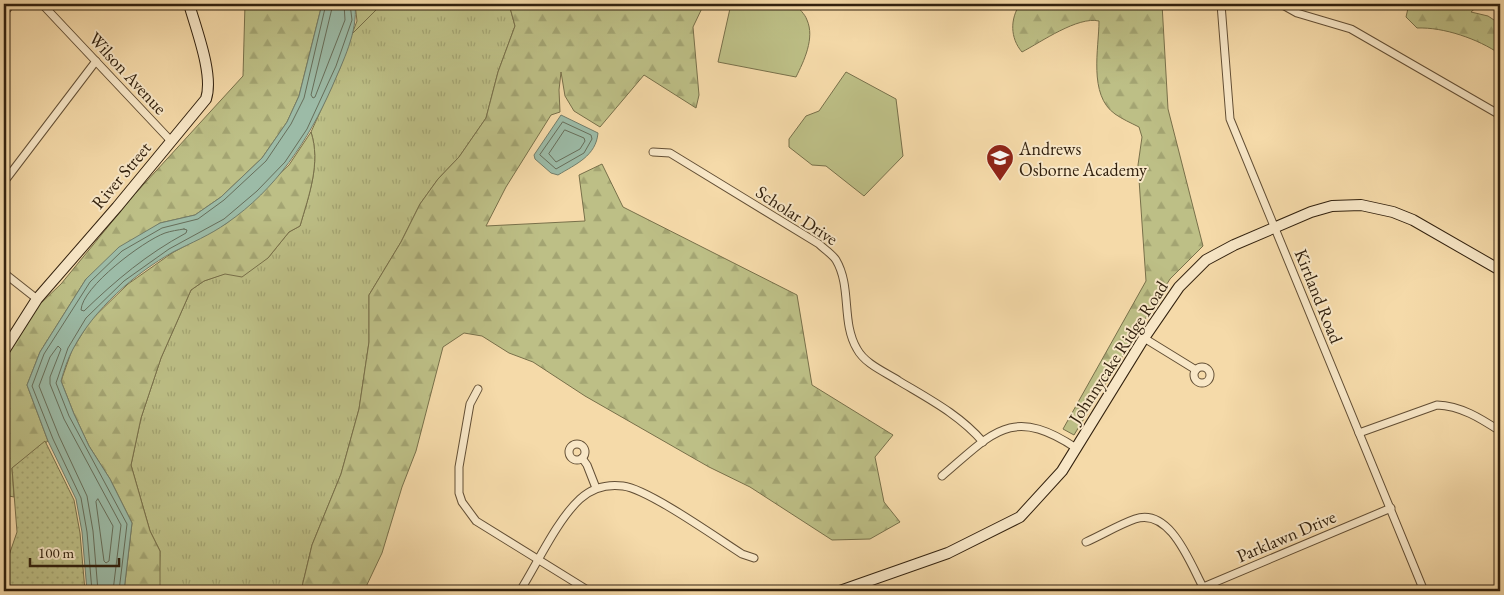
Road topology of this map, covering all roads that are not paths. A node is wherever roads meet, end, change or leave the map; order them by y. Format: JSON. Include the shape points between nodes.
{"nodes":[{"id":1,"x":12,"y":4,"type":"edge"},
{"id":2,"x":42,"y":4,"type":"edge"},
{"id":3,"x":189,"y":4,"type":"edge"},
{"id":4,"x":1221,"y":4,"type":"edge"},
{"id":5,"x":1281,"y":4,"type":"edge"},
{"id":6,"x":4,"y":13,"type":"edge"},
{"id":7,"x":96,"y":60,"type":"junction"},
{"id":8,"x":1500,"y":115,"type":"edge"},
{"id":9,"x":171,"y":141,"type":"junction"},
{"id":10,"x":653,"y":152,"type":"dead end"},
{"id":11,"x":4,"y":182,"type":"edge"},
{"id":12,"x":1275,"y":227,"type":"junction"},
{"id":13,"x":1500,"y":270,"type":"edge"},
{"id":14,"x":4,"y":273,"type":"edge"},
{"id":15,"x":37,"y":299,"type":"junction"},
{"id":16,"x":1144,"y":338,"type":"junction"},
{"id":17,"x":4,"y":351,"type":"edge"},
{"id":18,"x":1196,"y":370,"type":"dead end"},
{"id":19,"x":478,"y":389,"type":"dead end"},
{"id":20,"x":1500,"y":430,"type":"edge"},
{"id":21,"x":1359,"y":433,"type":"junction"},
{"id":22,"x":983,"y":442,"type":"junction"},
{"id":23,"x":1076,"y":448,"type":"junction"},
{"id":24,"x":582,"y":458,"type":"dead end"},
{"id":25,"x":942,"y":476,"type":"dead end"},
{"id":26,"x":596,"y":488,"type":"junction"},
{"id":27,"x":1390,"y":508,"type":"junction"},
{"id":28,"x":1086,"y":542,"type":"dead end"},
{"id":29,"x":754,"y":558,"type":"dead end"},
{"id":30,"x":539,"y":560,"type":"junction"},
{"id":31,"x":1203,"y":587,"type":"junction"},
{"id":32,"x":1420,"y":590,"type":"edge"},
{"id":33,"x":520,"y":591,"type":"edge"},
{"id":34,"x":589,"y":591,"type":"edge"},
{"id":35,"x":840,"y":591,"type":"edge"},
{"id":36,"x":1194,"y":591,"type":"edge"}],
"edges":[{"from":1,"to":6,"type":"street"},
{"from":2,"to":7,"type":"street","name":"Wilson Avenue"},
{"from":3,"to":9,"type":"main road","name":"River Street","via":[[209,90],[206,99]]},
{"from":4,"to":12,"type":"street","name":"Kirtland Road","via":[[1230,119]]},
{"from":5,"to":8,"type":"street","via":[[1297,13],[1351,29]]},
{"from":7,"to":9,"type":"street","name":"Wilson Avenue"},
{"from":7,"to":11,"type":"street"},
{"from":9,"to":15,"type":"main road","name":"River Street"},
{"from":10,"to":22,"type":"street","name":"Scholar Drive","via":[[670,154],[819,244],[835,258],[842,273],[849,329],[857,350],[871,363],[953,414]]},
{"from":12,"to":13,"type":"main road","name":"Johnnycake Ridge Road","via":[[1332,206],[1373,207],[1413,220]]},
{"from":12,"to":16,"type":"main road","name":"Johnnycake Ridge Road","via":[[1206,260],[1179,287]]},
{"from":12,"to":21,"type":"street","name":"Kirtland Road"},
{"from":14,"to":15,"type":"street"},
{"from":15,"to":17,"type":"main road","name":"River Street"},
{"from":16,"to":18,"type":"street"},
{"from":16,"to":23,"type":"main road","name":"Johnnycake Ridge Road"},
{"from":19,"to":30,"type":"street","via":[[470,404],[458,493],[476,521]]},
{"from":20,"to":21,"type":"street","via":[[1468,411],[1437,405]]},
{"from":21,"to":27,"type":"street","name":"Kirtland Road"},
{"from":22,"to":23,"type":"street","via":[[1014,426],[1032,425]]},
{"from":22,"to":25,"type":"street"},
{"from":23,"to":35,"type":"main road","name":"Johnnycake Ridge Road","via":[[1062,472],[1020,517],[948,553]]},
{"from":24,"to":26,"type":"street"},
{"from":26,"to":29,"type":"street","via":[[622,486],[636,490],[742,554]]},
{"from":26,"to":30,"type":"street","via":[[570,509]]},
{"from":27,"to":31,"type":"street","name":"Parklawn Drive"},
{"from":27,"to":32,"type":"street","name":"Kirtland Road"},
{"from":28,"to":31,"type":"street","via":[[1137,518],[1158,520],[1174,534]]},
{"from":30,"to":33,"type":"street"},
{"from":30,"to":34,"type":"street"},
{"from":31,"to":36,"type":"street","name":"Parklawn Drive"}]}
